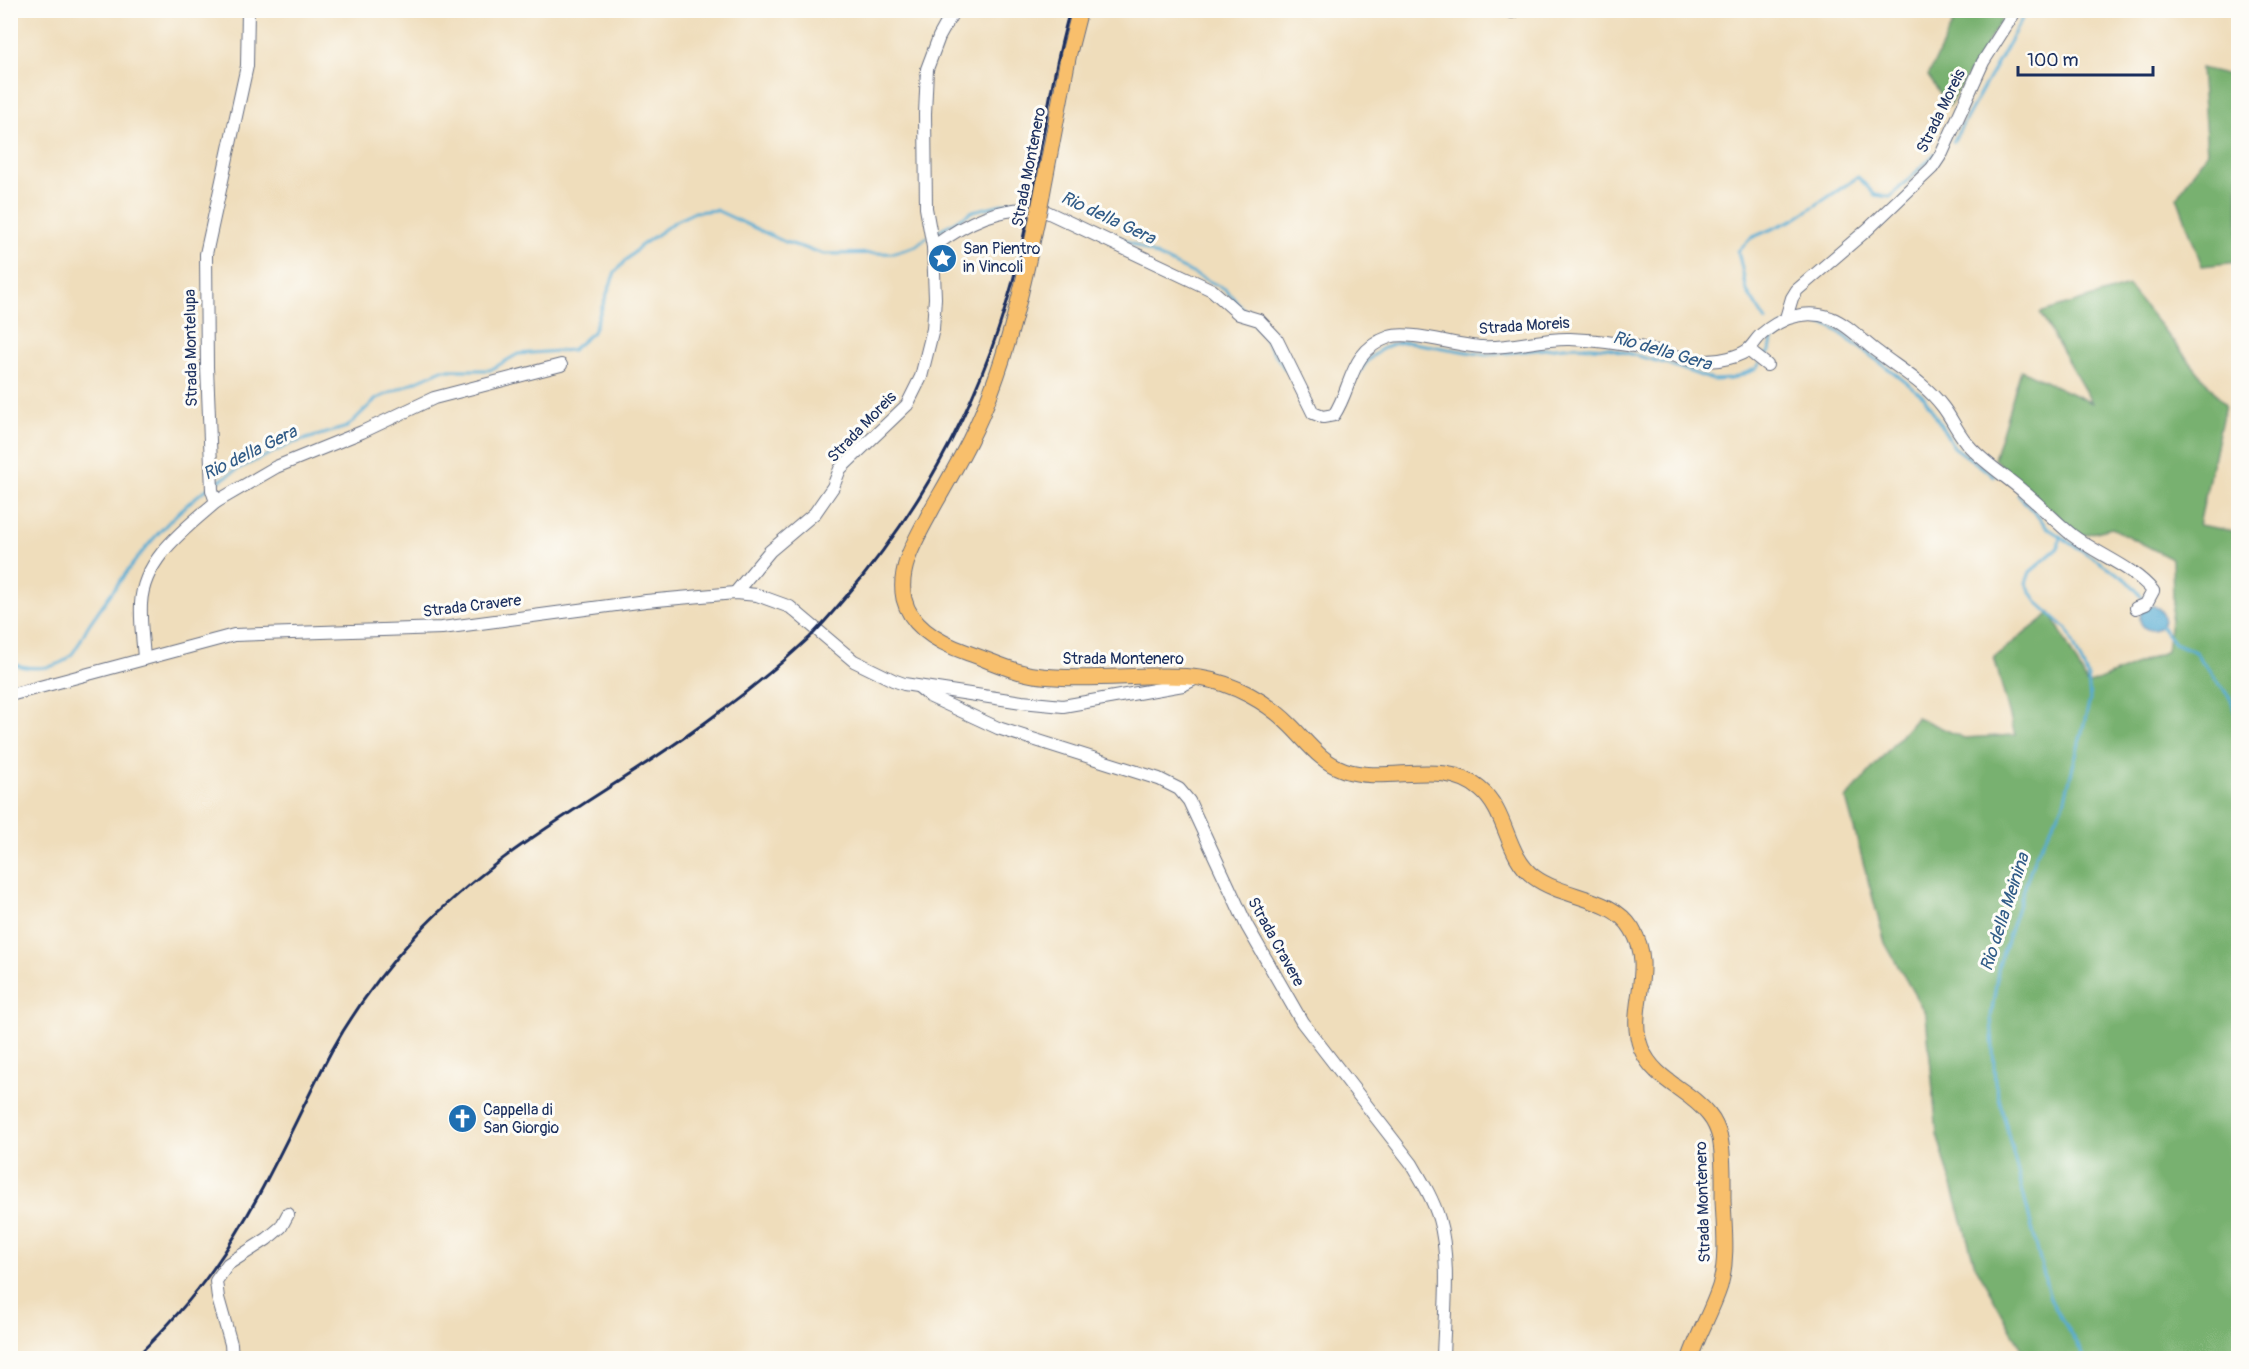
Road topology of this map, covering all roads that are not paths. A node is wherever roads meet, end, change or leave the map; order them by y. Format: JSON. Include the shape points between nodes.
{"nodes":[{"id":1,"x":248,"y":10,"type":"edge"},
{"id":2,"x":1080,"y":10,"type":"edge"},
{"id":3,"x":2016,"y":10,"type":"edge"},
{"id":4,"x":951,"y":15,"type":"edge"},
{"id":5,"x":931,"y":239,"type":"junction"},
{"id":6,"x":1786,"y":318,"type":"junction"},
{"id":7,"x":561,"y":365,"type":"dead end"},
{"id":8,"x":214,"y":496,"type":"junction"},
{"id":9,"x":735,"y":593,"type":"junction"},
{"id":10,"x":2136,"y":608,"type":"dead end"},
{"id":11,"x":144,"y":659,"type":"junction"},
{"id":12,"x":1199,"y":677,"type":"junction"},
{"id":13,"x":918,"y":686,"type":"junction"},
{"id":14,"x":10,"y":695,"type":"edge"},
{"id":15,"x":288,"y":1214,"type":"dead end"},
{"id":16,"x":232,"y":1359,"type":"edge"},
{"id":17,"x":1443,"y":1359,"type":"edge"},
{"id":18,"x":1690,"y":1359,"type":"edge"}],
"edges":[{"from":1,"to":8,"type":"street","name":"Strada Montelupa","via":[[247,66],[206,254]]},
{"from":2,"to":12,"type":"main road","name":"Strada Montenero","bridge":true,"via":[[1022,293],[971,438],[911,552],[903,581],[905,602],[913,618],[945,645],[1029,674]]},
{"from":3,"to":6,"type":"street","name":"Strada Moreis","via":[[1983,62],[1932,168],[1797,290]]},
{"from":4,"to":5,"type":"street","name":"Strada Moreis","via":[[927,69],[926,208]]},
{"from":5,"to":6,"type":"street","name":"Strada Moreis","via":[[995,213],[1019,208],[1045,211],[1212,290],[1264,324],[1276,338],[1313,413],[1323,417],[1334,415],[1350,373],[1361,357],[1391,336],[1408,335],[1485,348],[1569,339],[1706,361],[1758,357],[1761,335]]},
{"from":5,"to":9,"type":"street","name":"Strada Moreis","via":[[933,329],[916,390],[907,405],[840,469],[815,513],[770,551]]},
{"from":6,"to":10,"type":"street","via":[[1831,318],[1909,373],[1942,406],[1969,447],[1989,465],[2087,547],[2144,581],[2153,591],[2146,604]]},
{"from":7,"to":8,"type":"street","via":[[434,398]]},
{"from":8,"to":11,"type":"street","via":[[174,538],[144,587]]},
{"from":9,"to":11,"type":"street","name":"Strada Cravere","via":[[442,628],[234,635]]},
{"from":9,"to":13,"type":"street","name":"Strada Cravere","via":[[757,595],[790,608],[854,661],[893,680]]},
{"from":11,"to":14,"type":"street","name":"Strada Cravere"},
{"from":12,"to":13,"type":"street","name":"Strada Cravere","via":[[1183,685],[1063,706]]},
{"from":12,"to":18,"type":"main road","name":"Strada Montenero","via":[[1254,697],[1288,722],[1320,757],[1345,770],[1358,774],[1438,774],[1467,780],[1492,802],[1514,852],[1529,873],[1626,920],[1635,933],[1644,967],[1637,1016],[1643,1053],[1663,1078],[1701,1106],[1720,1138],[1725,1260],[1716,1297]]},
{"from":13,"to":17,"type":"street","name":"Strada Cravere","via":[[931,697],[998,728],[1159,779],[1179,789],[1190,801],[1247,926],[1302,1022],[1412,1164],[1439,1217],[1445,1247]]},
{"from":15,"to":16,"type":"street","via":[[267,1239],[228,1264],[216,1281]]}]}
